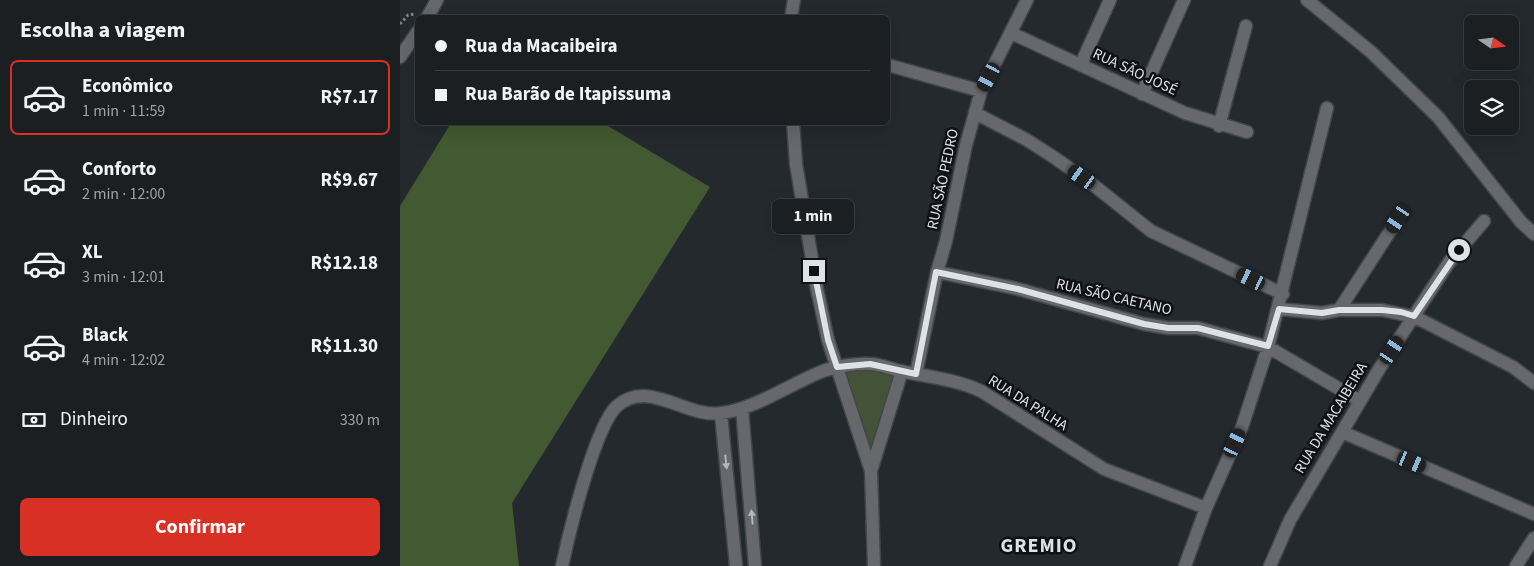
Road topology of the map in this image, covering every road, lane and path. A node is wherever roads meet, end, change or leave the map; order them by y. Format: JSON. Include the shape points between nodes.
{"nodes":[{"id":1,"x":438,"y":0,"type":"edge"},
{"id":2,"x":794,"y":0,"type":"edge"},
{"id":3,"x":1027,"y":0,"type":"edge"},
{"id":4,"x":1110,"y":0,"type":"edge"},
{"id":5,"x":1184,"y":0,"type":"edge"},
{"id":6,"x":1307,"y":0,"type":"edge"},
{"id":7,"x":429,"y":15,"type":"edge"},
{"id":8,"x":792,"y":15,"type":"edge"},
{"id":9,"x":1246,"y":26,"type":"dead end"},
{"id":10,"x":1011,"y":33,"type":"junction"},
{"id":11,"x":415,"y":35,"type":"edge"},
{"id":12,"x":400,"y":57,"type":"edge"},
{"id":13,"x":1082,"y":64,"type":"junction"},
{"id":14,"x":890,"y":66,"type":"edge"},
{"id":15,"x":981,"y":91,"type":"junction"},
{"id":16,"x":1142,"y":94,"type":"junction"},
{"id":17,"x":1326,"y":108,"type":"dead end"},
{"id":18,"x":975,"y":113,"type":"junction"},
{"id":19,"x":793,"y":125,"type":"edge"},
{"id":20,"x":1219,"y":126,"type":"junction"},
{"id":21,"x":1247,"y":132,"type":"dead end"},
{"id":22,"x":1398,"y":219,"type":"dead end"},
{"id":23,"x":1484,"y":221,"type":"dead end"},
{"id":24,"x":1534,"y":234,"type":"edge"},
{"id":25,"x":936,"y":272,"type":"junction"},
{"id":26,"x":1282,"y":294,"type":"junction"},
{"id":27,"x":1279,"y":309,"type":"junction"},
{"id":28,"x":1339,"y":310,"type":"junction"},
{"id":29,"x":1414,"y":316,"type":"junction"},
{"id":30,"x":1268,"y":346,"type":"junction"},
{"id":31,"x":837,"y":367,"type":"junction"},
{"id":32,"x":902,"y":371,"type":"junction"},
{"id":33,"x":916,"y":374,"type":"junction"},
{"id":34,"x":1534,"y":383,"type":"edge"},
{"id":35,"x":1360,"y":401,"type":"junction"},
{"id":36,"x":742,"y":408,"type":"junction"},
{"id":37,"x":721,"y":414,"type":"junction"},
{"id":38,"x":1342,"y":432,"type":"junction"},
{"id":39,"x":871,"y":472,"type":"junction"},
{"id":40,"x":1206,"y":508,"type":"junction"},
{"id":41,"x":1534,"y":514,"type":"edge"},
{"id":42,"x":1534,"y":538,"type":"edge"},
{"id":43,"x":562,"y":566,"type":"edge"},
{"id":44,"x":736,"y":566,"type":"edge"},
{"id":45,"x":755,"y":566,"type":"edge"},
{"id":46,"x":874,"y":566,"type":"edge"},
{"id":47,"x":1185,"y":566,"type":"edge"},
{"id":48,"x":1270,"y":566,"type":"edge"},
{"id":49,"x":1516,"y":566,"type":"edge"}],
"edges":[{"from":1,"to":7,"type":"street"},
{"from":2,"to":8,"type":"street"},
{"from":3,"to":10,"type":"street","name":"RUA SÃO PEDRO"},
{"from":4,"to":13,"type":"street"},
{"from":5,"to":16,"type":"street"},
{"from":6,"to":24,"type":"street","via":[[1370,51],[1438,117]]},
{"from":9,"to":20,"type":"street"},
{"from":10,"to":13,"type":"street","name":"RUA SÃO JOSÉ"},
{"from":10,"to":15,"type":"street","name":"RUA SÃO PEDRO"},
{"from":11,"to":12,"type":"street"},
{"from":13,"to":16,"type":"street","name":"RUA SÃO JOSÉ"},
{"from":14,"to":15,"type":"street"},
{"from":15,"to":18,"type":"street","name":"RUA SÃO PEDRO"},
{"from":16,"to":20,"type":"street","name":"RUA SÃO JOSÉ"},
{"from":17,"to":26,"type":"street"},
{"from":18,"to":25,"type":"street","name":"RUA SÃO PEDRO"},
{"from":18,"to":26,"type":"street","via":[[1055,158],[1151,231]]},
{"from":19,"to":31,"type":"street","via":[[796,164],[816,289]]},
{"from":20,"to":21,"type":"street","name":"RUA SÃO JOSÉ"},
{"from":22,"to":28,"type":"street"},
{"from":23,"to":29,"type":"street","name":"RUA DA MACAIBEIRA","via":[[1450,261]]},
{"from":25,"to":30,"type":"street","name":"RUA SÃO CAETANO","via":[[1018,289],[1144,324],[1198,328]]},
{"from":25,"to":33,"type":"street","name":"RUA SÃO PEDRO"},
{"from":26,"to":27,"type":"street"},
{"from":27,"to":28,"type":"street","via":[[1322,313]]},
{"from":27,"to":30,"type":"street"},
{"from":28,"to":29,"type":"street","via":[[1382,310]]},
{"from":29,"to":34,"type":"street","via":[[1513,367]]},
{"from":29,"to":35,"type":"street","name":"RUA DA MACAIBEIRA"},
{"from":30,"to":35,"type":"street","name":"RUA SÃO CAETANO"},
{"from":30,"to":40,"type":"street","via":[[1242,427]]},
{"from":31,"to":32,"type":"street","name":"RUA DA PALHA","via":[[870,364]]},
{"from":31,"to":36,"type":"street","name":"RUA DA PALHA"},
{"from":31,"to":39,"type":"street"},
{"from":32,"to":33,"type":"street","name":"RUA DA PALHA"},
{"from":32,"to":39,"type":"street"},
{"from":33,"to":40,"type":"street","name":"RUA DA PALHA","via":[[963,383],[981,391],[1104,469]]},
{"from":35,"to":38,"type":"street","name":"RUA DA MACAIBEIRA"},
{"from":36,"to":37,"type":"street","name":"RUA DA PALHA"},
{"from":45,"to":36,"type":"street","one_way":true},
{"from":37,"to":43,"type":"street","via":[[698,411],[643,395],[617,406],[606,421],[593,454]]},
{"from":37,"to":44,"type":"street","one_way":true},
{"from":38,"to":41,"type":"street"},
{"from":38,"to":48,"type":"street","name":"RUA DA MACAIBEIRA","via":[[1290,520]]},
{"from":39,"to":46,"type":"street"},
{"from":40,"to":47,"type":"street"},
{"from":42,"to":49,"type":"street"}]}
